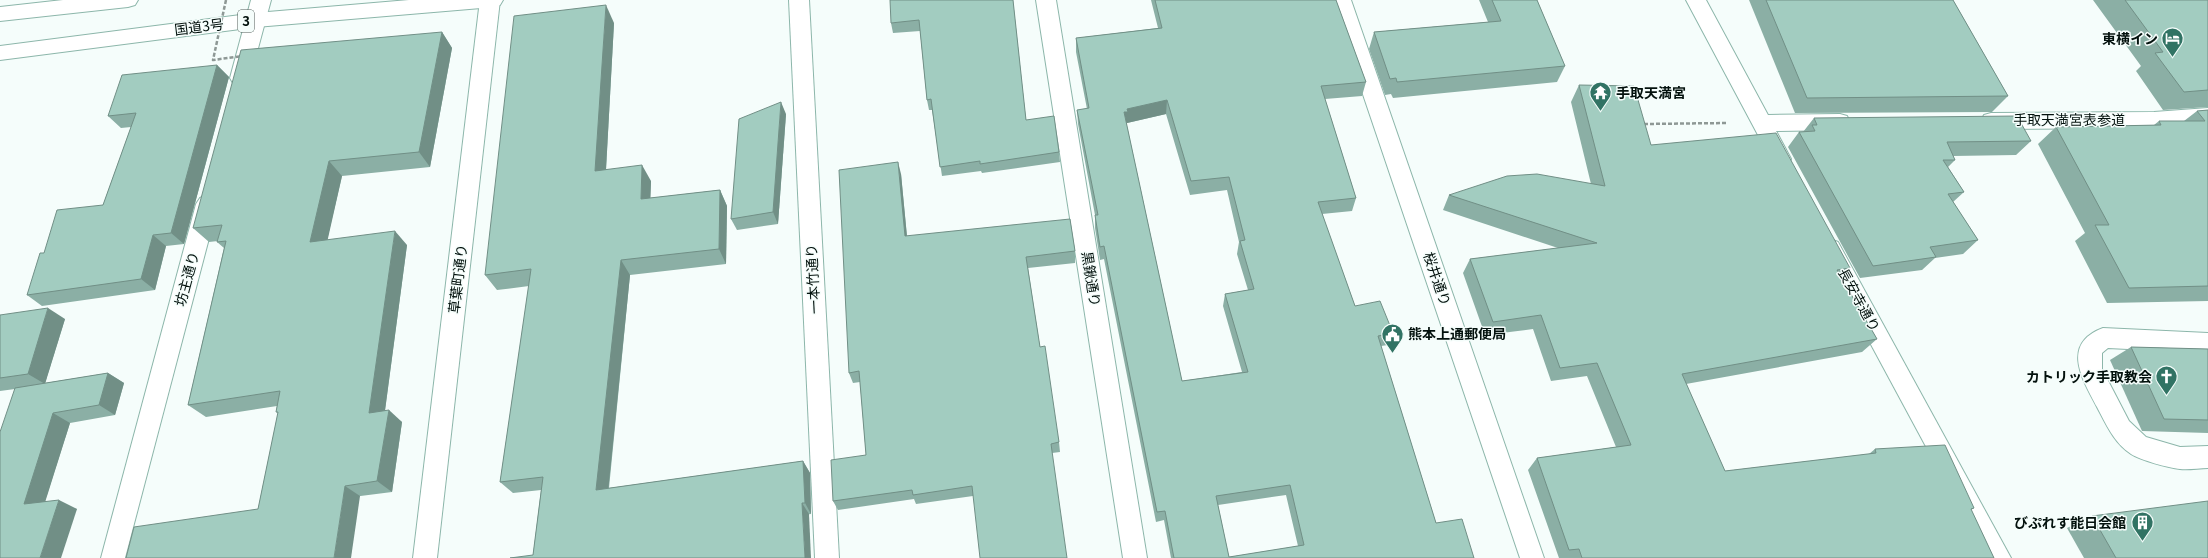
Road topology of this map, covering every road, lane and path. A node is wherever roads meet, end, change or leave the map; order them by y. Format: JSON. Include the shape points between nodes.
{"nodes":[{"id":1,"x":128,"y":0,"type":"edge"},
{"id":2,"x":226,"y":0,"type":"edge"},
{"id":3,"x":490,"y":0,"type":"edge"},
{"id":4,"x":494,"y":0,"type":"edge"},
{"id":5,"x":799,"y":0,"type":"edge"},
{"id":6,"x":1046,"y":0,"type":"edge"},
{"id":7,"x":1341,"y":0,"type":"edge"},
{"id":8,"x":1696,"y":0,"type":"edge"},
{"id":9,"x":258,"y":10,"type":"edge"},
{"id":10,"x":0,"y":14,"type":"edge"},
{"id":11,"x":0,"y":53,"type":"edge"},
{"id":12,"x":248,"y":56,"type":"edge"},
{"id":13,"x":235,"y":97,"type":"edge"},
{"id":14,"x":2208,"y":116,"type":"edge"},
{"id":15,"x":1973,"y":121,"type":"edge"},
{"id":16,"x":1856,"y":122,"type":"edge"},
{"id":17,"x":1761,"y":123,"type":"junction"},
{"id":18,"x":1639,"y":124,"type":"edge"},
{"id":19,"x":1792,"y":178,"type":"edge"},
{"id":20,"x":213,"y":181,"type":"edge"},
{"id":21,"x":1822,"y":233,"type":"edge"},
{"id":22,"x":2208,"y":343,"type":"edge"},
{"id":23,"x":2208,"y":457,"type":"edge"},
{"id":24,"x":113,"y":558,"type":"edge"},
{"id":25,"x":425,"y":558,"type":"edge"},
{"id":26,"x":828,"y":558,"type":"edge"},
{"id":27,"x":1135,"y":558,"type":"edge"},
{"id":28,"x":1532,"y":558,"type":"edge"},
{"id":29,"x":1999,"y":558,"type":"edge"}],
"edges":[{"from":1,"to":10,"type":"main road"},
{"from":2,"to":12,"type":"path","bridge":true,"via":[[212,60]]},
{"from":3,"to":4,"type":"main road","name":"国道3号","number":"3"},
{"from":3,"to":9,"type":"main road","name":"国道3号","number":"3"},
{"from":3,"to":25,"type":"main road","name":"草葉町通り"},
{"from":5,"to":26,"type":"main road","name":"一本竹通り"},
{"from":6,"to":27,"type":"main road","name":"黒鍬通り"},
{"from":7,"to":28,"type":"main road","name":"桜井通り"},
{"from":8,"to":17,"type":"main road"},
{"from":9,"to":11,"type":"main road","name":"国道3号","number":"3"},
{"from":9,"to":13,"type":"main road"},
{"from":14,"to":15,"type":"main road","name":"手取天満宮表参道","via":[[2154,120]]},
{"from":16,"to":17,"type":"main road"},
{"from":17,"to":18,"type":"path"},
{"from":17,"to":19,"type":"main road"},
{"from":20,"to":24,"type":"main road","name":"坊主通り"},
{"from":21,"to":29,"type":"main road","name":"長安寺通り"},
{"from":22,"to":23,"type":"main road","via":[[2103,338],[2091,349],[2090,370],[2121,429],[2139,446],[2180,458]]}]}
